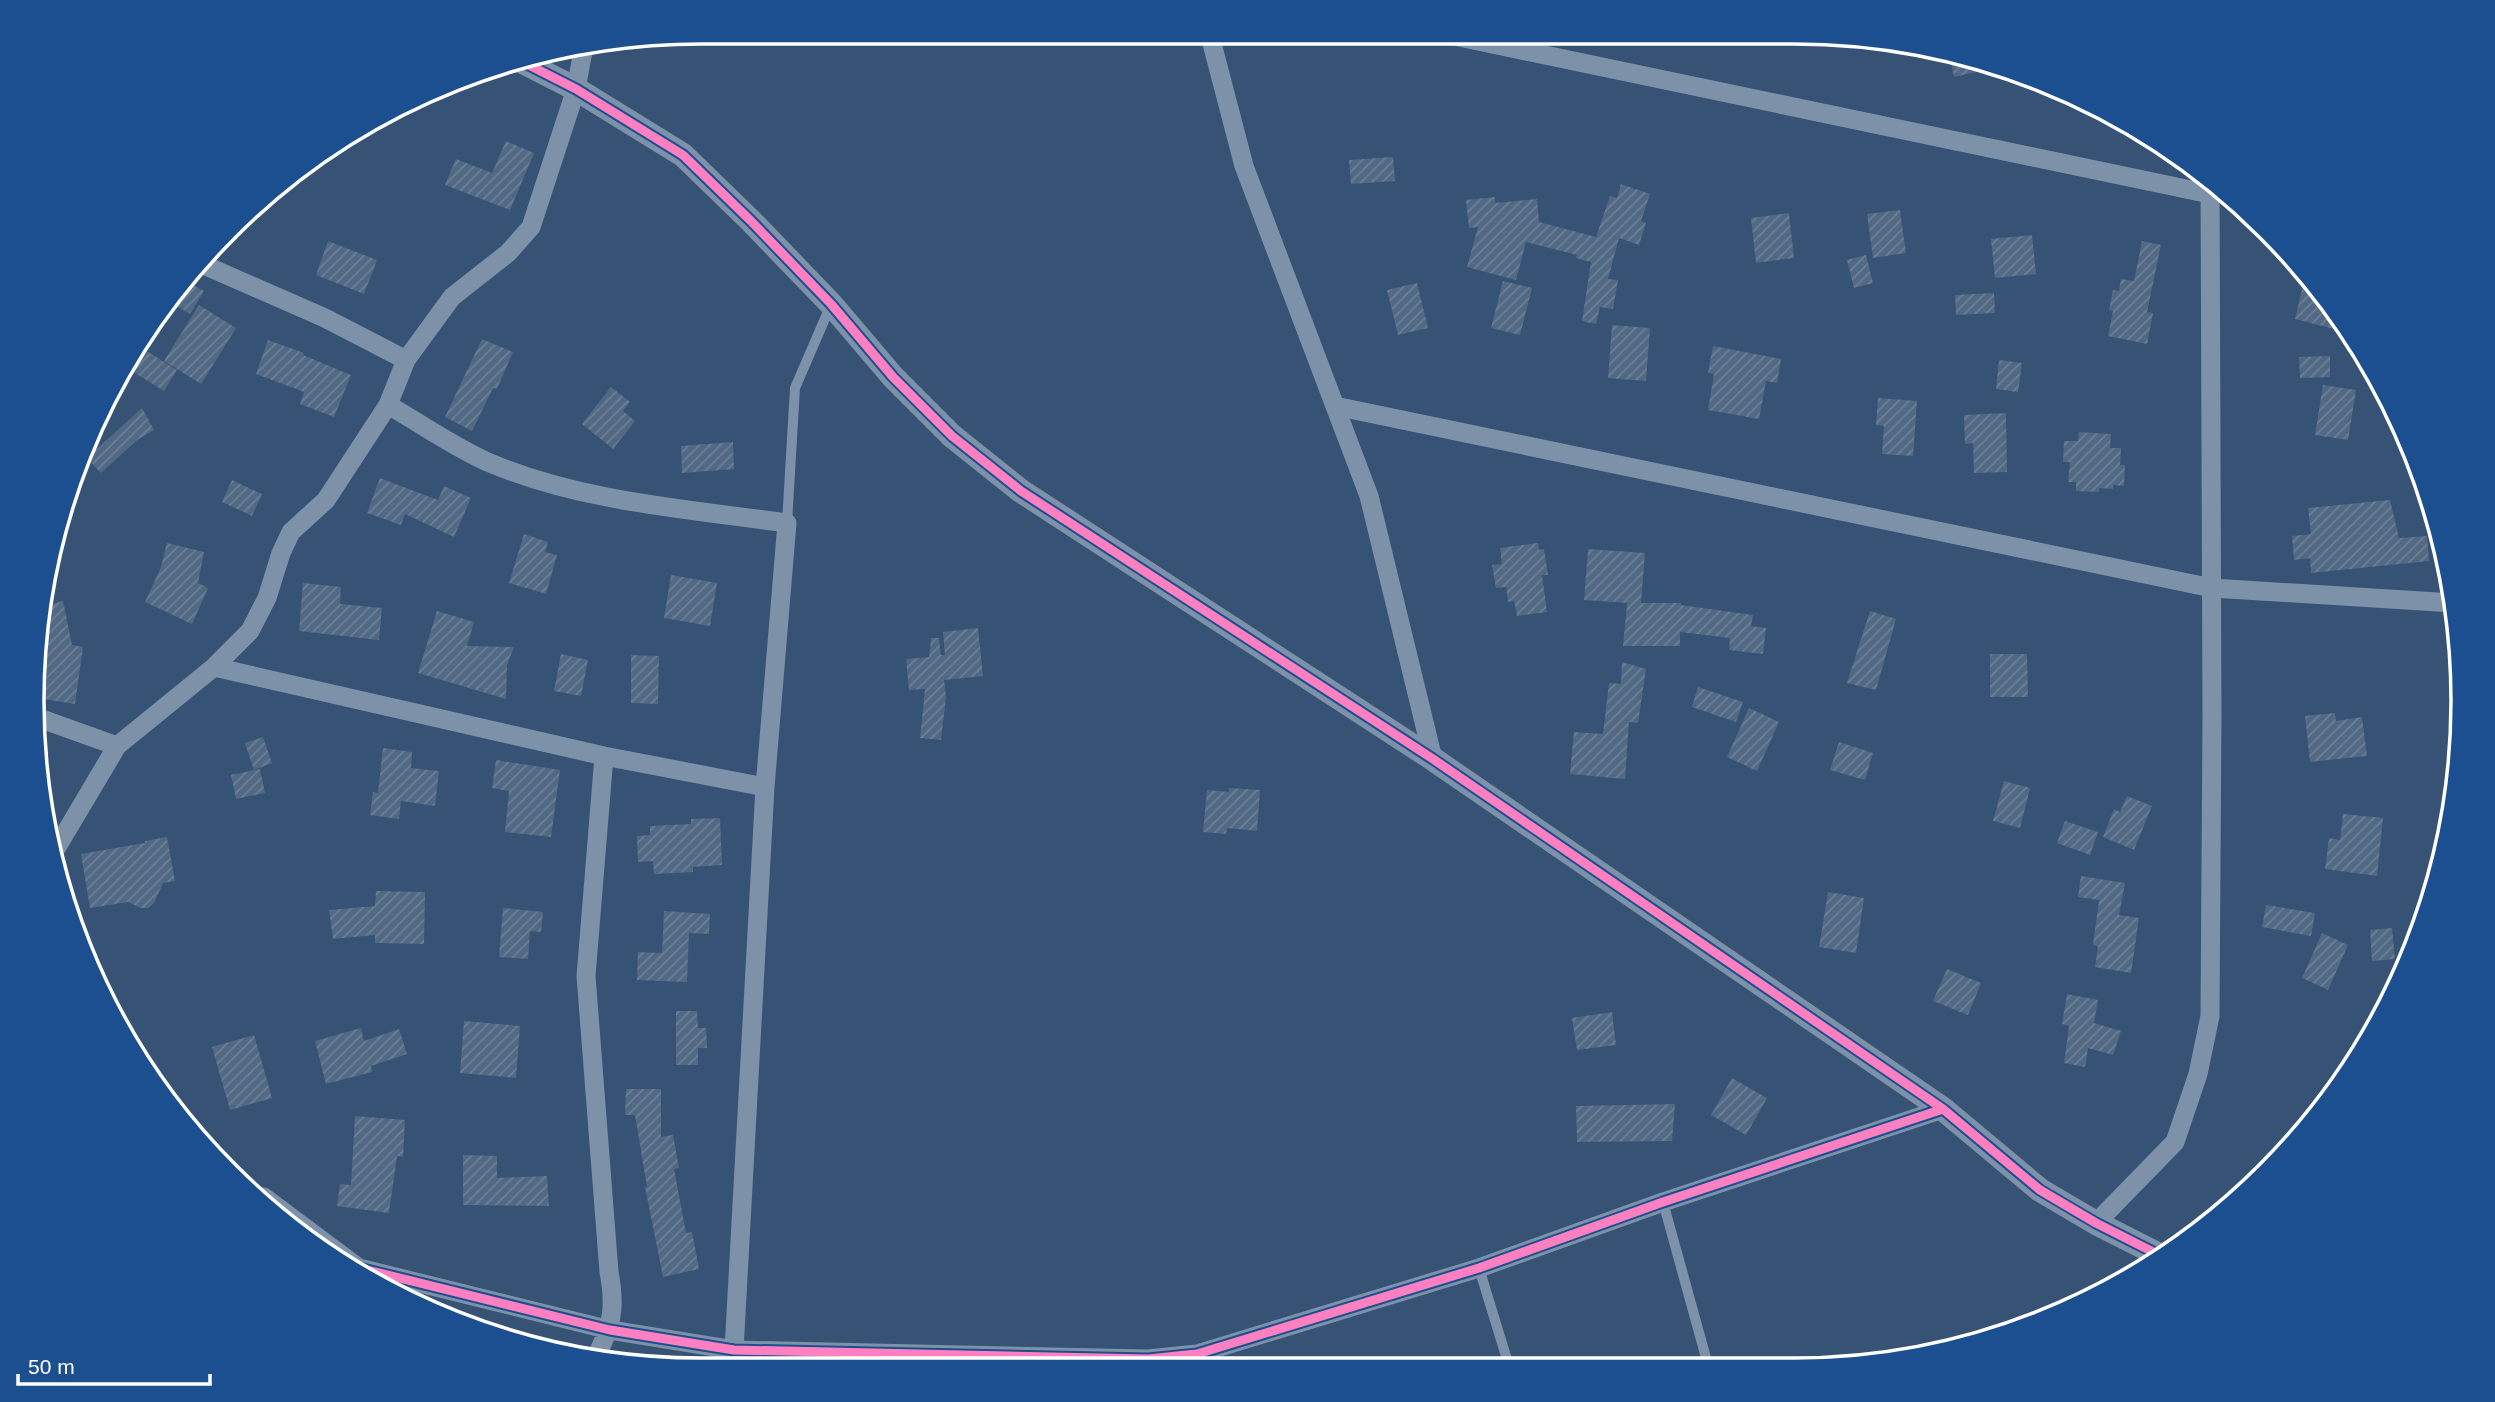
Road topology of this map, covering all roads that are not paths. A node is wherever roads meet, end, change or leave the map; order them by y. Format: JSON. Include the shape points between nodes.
{"nodes":[{"id":1,"x":1212,"y":44,"type":"edge"},
{"id":2,"x":1495,"y":44,"type":"edge"},
{"id":3,"x":582,"y":54,"type":"edge"},
{"id":4,"x":531,"y":66,"type":"edge"},
{"id":5,"x":576,"y":89,"type":"junction"},
{"id":6,"x":2200,"y":185,"type":"edge"},
{"id":7,"x":2210,"y":193,"type":"edge"},
{"id":8,"x":208,"y":267,"type":"edge"},
{"id":9,"x":831,"y":304,"type":"junction"},
{"id":10,"x":406,"y":360,"type":"junction"},
{"id":11,"x":388,"y":405,"type":"junction"},
{"id":12,"x":1335,"y":406,"type":"junction"},
{"id":13,"x":787,"y":523,"type":"junction"},
{"id":14,"x":2212,"y":588,"type":"junction"},
{"id":15,"x":2444,"y":602,"type":"edge"},
{"id":16,"x":214,"y":667,"type":"junction"},
{"id":17,"x":44,"y":720,"type":"edge"},
{"id":18,"x":117,"y":746,"type":"junction"},
{"id":19,"x":604,"y":756,"type":"junction"},
{"id":20,"x":1433,"y":759,"type":"junction"},
{"id":21,"x":765,"y":787,"type":"junction"},
{"id":22,"x":59,"y":843,"type":"edge"},
{"id":23,"x":1943,"y":1109,"type":"junction"},
{"id":24,"x":1663,"y":1202,"type":"junction"},
{"id":25,"x":2096,"y":1223,"type":"junction"},
{"id":26,"x":2152,"y":1251,"type":"edge"},
{"id":27,"x":1479,"y":1268,"type":"junction"},
{"id":28,"x":382,"y":1275,"type":"edge"},
{"id":29,"x":610,"y":1330,"type":"junction"},
{"id":30,"x":599,"y":1350,"type":"edge"},
{"id":31,"x":734,"y":1350,"type":"junction"},
{"id":32,"x":1102,"y":1358,"type":"edge"},
{"id":33,"x":1162,"y":1358,"type":"edge"},
{"id":34,"x":1507,"y":1358,"type":"edge"},
{"id":35,"x":1706,"y":1358,"type":"edge"}],
"edges":[{"from":1,"to":12,"type":"street","via":[[1244,166]]},
{"from":2,"to":6,"type":"street"},
{"from":3,"to":5,"type":"street"},
{"from":4,"to":5,"type":"street"},
{"from":5,"to":9,"type":"street","via":[[682,155]]},
{"from":5,"to":10,"type":"street","via":[[531,226],[508,253],[452,297]]},
{"from":7,"to":14,"type":"street"},
{"from":8,"to":10,"type":"street"},
{"from":9,"to":13,"type":"lane","via":[[795,388]]},
{"from":9,"to":20,"type":"street","via":[[942,426],[1021,491]]},
{"from":10,"to":11,"type":"street"},
{"from":11,"to":13,"type":"street","via":[[488,462],[532,478],[591,494]]},
{"from":11,"to":16,"type":"street","via":[[326,500],[291,532],[259,616]]},
{"from":12,"to":14,"type":"street"},
{"from":12,"to":20,"type":"street","via":[[1369,496]]},
{"from":13,"to":21,"type":"street"},
{"from":14,"to":15,"type":"street"},
{"from":14,"to":25,"type":"street","via":[[2210,1016],[2206,1042],[2175,1142]]},
{"from":16,"to":18,"type":"street"},
{"from":16,"to":19,"type":"street"},
{"from":17,"to":18,"type":"street"},
{"from":18,"to":22,"type":"street"},
{"from":19,"to":21,"type":"street"},
{"from":19,"to":29,"type":"street","via":[[586,976],[613,1296]]},
{"from":20,"to":23,"type":"street"},
{"from":21,"to":31,"type":"street"},
{"from":23,"to":24,"type":"street"},
{"from":23,"to":25,"type":"street","via":[[2040,1190]]},
{"from":24,"to":27,"type":"street"},
{"from":24,"to":35,"type":"lane"},
{"from":25,"to":26,"type":"street"},
{"from":27,"to":33,"type":"street","via":[[1223,1347]]},
{"from":27,"to":34,"type":"lane"},
{"from":28,"to":29,"type":"street"},
{"from":29,"to":30,"type":"street"},
{"from":29,"to":31,"type":"street"},
{"from":31,"to":32,"type":"street"}]}
